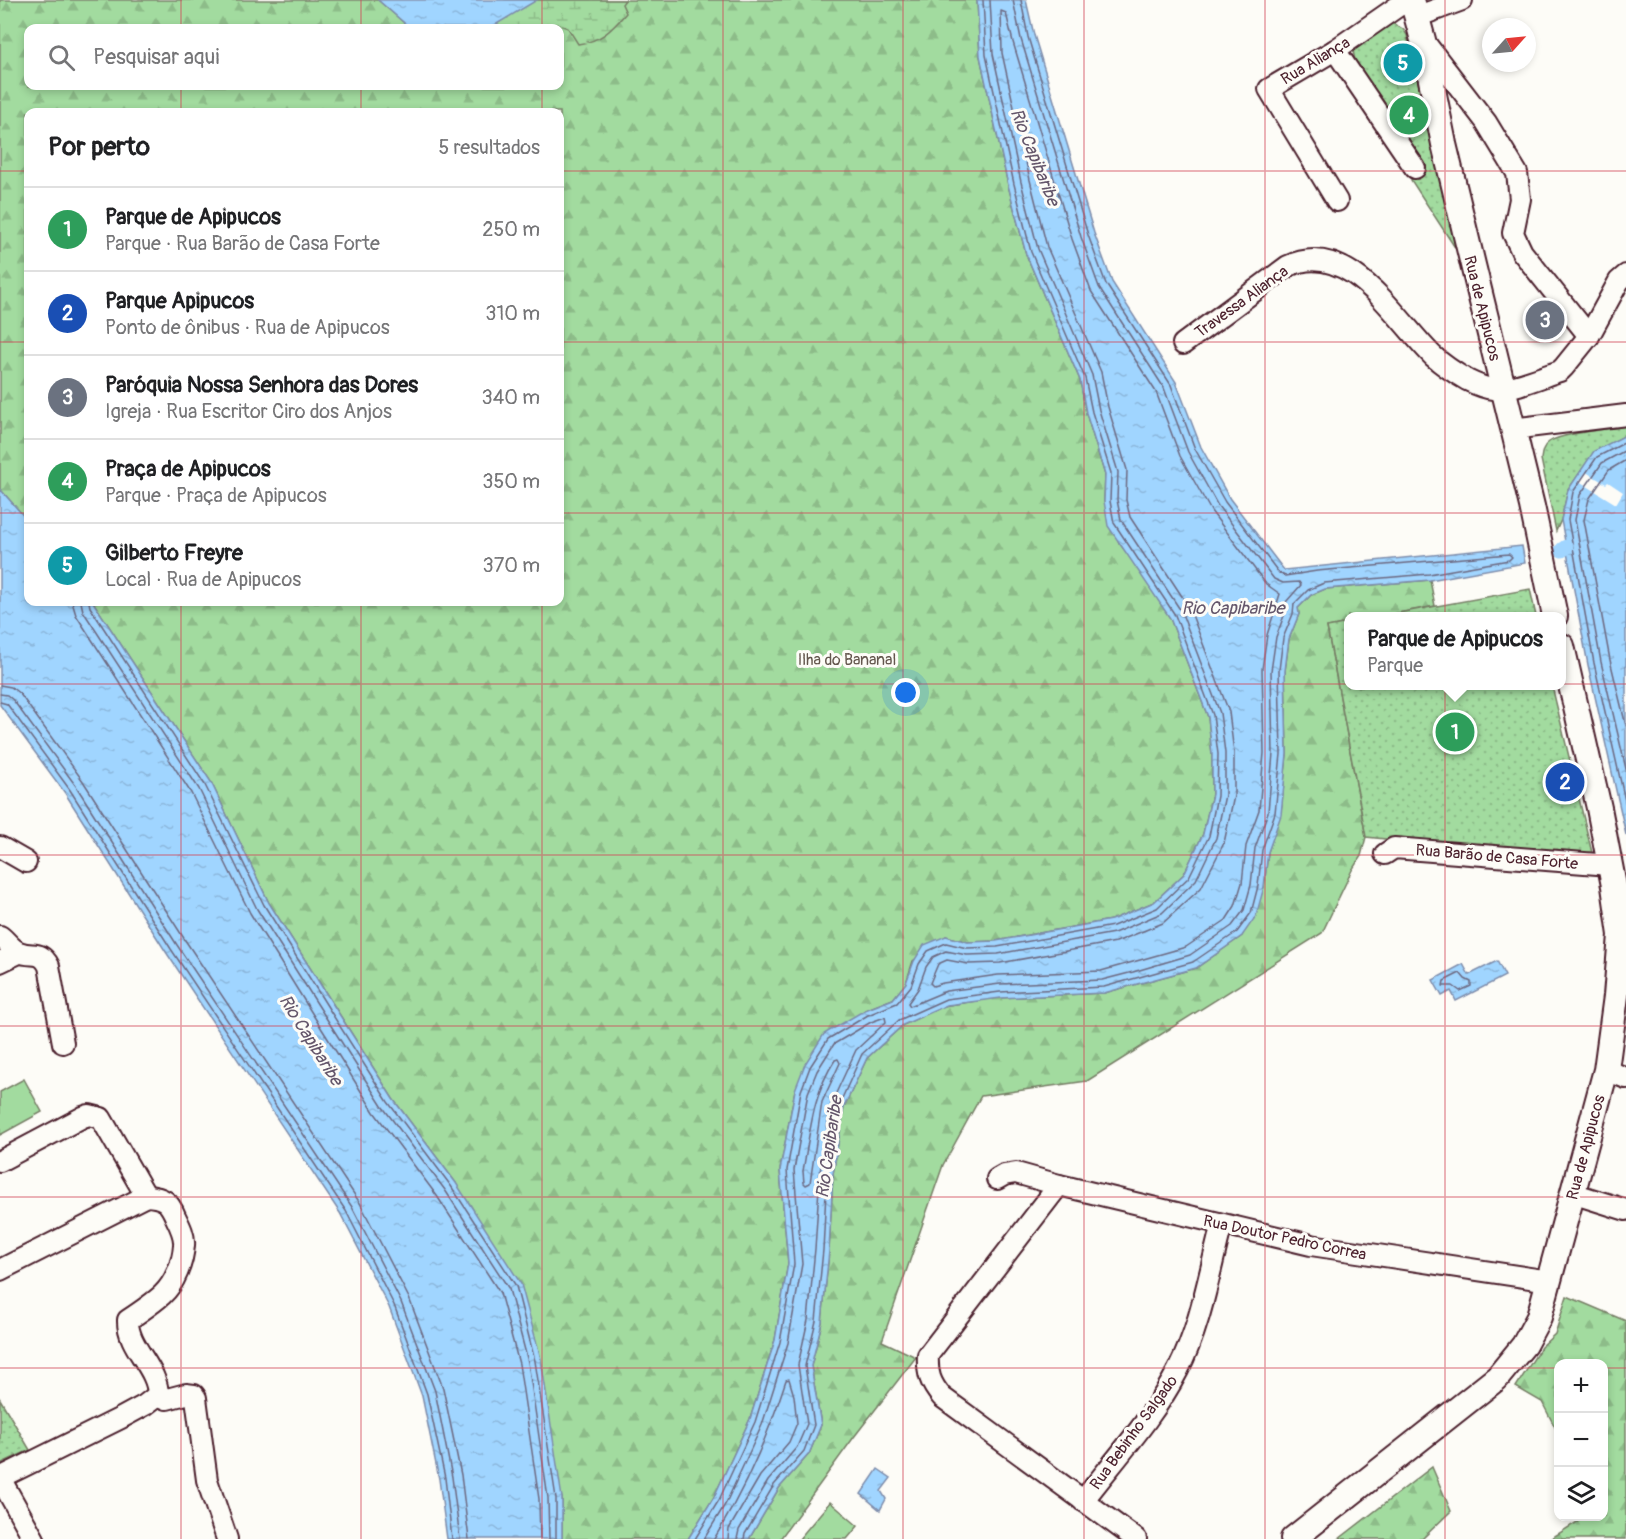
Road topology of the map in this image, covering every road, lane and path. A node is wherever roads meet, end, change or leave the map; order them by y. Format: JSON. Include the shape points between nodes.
{"nodes":[{"id":1,"x":1462,"y":0,"type":"edge"},
{"id":2,"x":1413,"y":6,"type":"edge"},
{"id":3,"x":1424,"y":40,"type":"junction"},
{"id":4,"x":1335,"y":50,"type":"junction"},
{"id":5,"x":1415,"y":168,"type":"dead end"},
{"id":6,"x":1337,"y":201,"type":"dead end"},
{"id":7,"x":1626,"y":275,"type":"edge"},
{"id":8,"x":1589,"y":336,"type":"junction"},
{"id":9,"x":1183,"y":344,"type":"dead end"},
{"id":10,"x":1503,"y":389,"type":"junction"},
{"id":11,"x":1626,"y":415,"type":"edge"},
{"id":12,"x":1512,"y":429,"type":"junction"},
{"id":13,"x":1554,"y":612,"type":"edge"},
{"id":14,"x":1566,"y":664,"type":"edge"},
{"id":15,"x":0,"y":847,"type":"edge"},
{"id":16,"x":1385,"y":854,"type":"dead end"},
{"id":17,"x":26,"y":862,"type":"dead end"},
{"id":18,"x":1610,"y":865,"type":"junction"},
{"id":19,"x":0,"y":936,"type":"edge"},
{"id":20,"x":20,"y":953,"type":"junction"},
{"id":21,"x":0,"y":962,"type":"edge"},
{"id":22,"x":63,"y":1043,"type":"dead end"},
{"id":23,"x":1616,"y":1074,"type":"edge"},
{"id":24,"x":0,"y":1161,"type":"edge"},
{"id":25,"x":997,"y":1179,"type":"dead end"},
{"id":26,"x":1059,"y":1185,"type":"junction"},
{"id":27,"x":1572,"y":1193,"type":"junction"},
{"id":28,"x":146,"y":1196,"type":"junction"},
{"id":29,"x":1626,"y":1210,"type":"edge"},
{"id":30,"x":1222,"y":1224,"type":"junction"},
{"id":31,"x":0,"y":1270,"type":"edge"},
{"id":32,"x":1550,"y":1281,"type":"junction"},
{"id":33,"x":158,"y":1395,"type":"junction"},
{"id":34,"x":0,"y":1478,"type":"edge"},
{"id":35,"x":1083,"y":1501,"type":"junction"},
{"id":36,"x":34,"y":1539,"type":"edge"},
{"id":37,"x":227,"y":1539,"type":"edge"},
{"id":38,"x":1136,"y":1539,"type":"edge"},
{"id":39,"x":1293,"y":1539,"type":"edge"}],
"edges":[{"from":1,"to":2,"type":"street","name":"Rua Aliança"},
{"from":2,"to":3,"type":"main road","name":"Rua de Apipucos"},
{"from":2,"to":4,"type":"street","name":"Rua Aliança","via":[[1397,7]]},
{"from":3,"to":8,"type":"street","via":[[1486,122],[1517,173],[1520,199],[1515,240]]},
{"from":3,"to":10,"type":"main road","name":"Rua de Apipucos","via":[[1444,144]]},
{"from":4,"to":5,"type":"street"},
{"from":4,"to":6,"type":"street","name":"Rua Aliança","via":[[1269,89]]},
{"from":7,"to":8,"type":"street","via":[[1618,281]]},
{"from":8,"to":10,"type":"street","via":[[1560,371]]},
{"from":9,"to":10,"type":"street","name":"Travessa Aliança","via":[[1288,266],[1300,260],[1317,260],[1349,271],[1364,282],[1451,372],[1487,388]]},
{"from":10,"to":12,"type":"main road","name":"Rua de Apipucos"},
{"from":11,"to":12,"type":"street"},
{"from":12,"to":13,"type":"main road","name":"Rua de Apipucos"},
{"from":14,"to":18,"type":"main road","name":"Rua de Apipucos"},
{"from":15,"to":17,"type":"street"},
{"from":16,"to":18,"type":"street","name":"Rua Barão de Casa Forte","via":[[1394,848]]},
{"from":18,"to":23,"type":"main road","name":"Rua de Apipucos","via":[[1621,935]]},
{"from":19,"to":20,"type":"street"},
{"from":20,"to":21,"type":"street"},
{"from":20,"to":22,"type":"street","via":[[43,956],[49,966]]},
{"from":23,"to":27,"type":"main road","name":"Rua de Apipucos"},
{"from":24,"to":28,"type":"street","via":[[83,1117],[96,1115],[115,1140]]},
{"from":25,"to":26,"type":"street","name":"Rua Doutor Pedro Correa","via":[[1016,1173]]},
{"from":26,"to":30,"type":"street","name":"Rua Doutor Pedro Correa"},
{"from":26,"to":35,"type":"street","via":[[928,1354],[927,1373],[942,1397]]},
{"from":27,"to":29,"type":"street"},
{"from":27,"to":32,"type":"main road","name":"Rua de Apipucos"},
{"from":28,"to":31,"type":"street"},
{"from":28,"to":33,"type":"street","via":[[168,1203],[185,1243],[173,1282],[128,1320]]},
{"from":30,"to":32,"type":"street","name":"Rua Doutor Pedro Correa","via":[[1311,1245]]},
{"from":30,"to":35,"type":"street","name":"Rua Bebinho Salgado","via":[[1193,1333],[1178,1370],[1152,1412]]},
{"from":32,"to":39,"type":"main road","name":"Rua de Apipucos","via":[[1539,1317],[1524,1345],[1497,1378]]},
{"from":33,"to":34,"type":"street","via":[[121,1418]]},
{"from":33,"to":37,"type":"street","via":[[167,1399],[186,1394],[196,1398],[207,1480]]},
{"from":34,"to":36,"type":"street"},
{"from":35,"to":38,"type":"street"}]}
